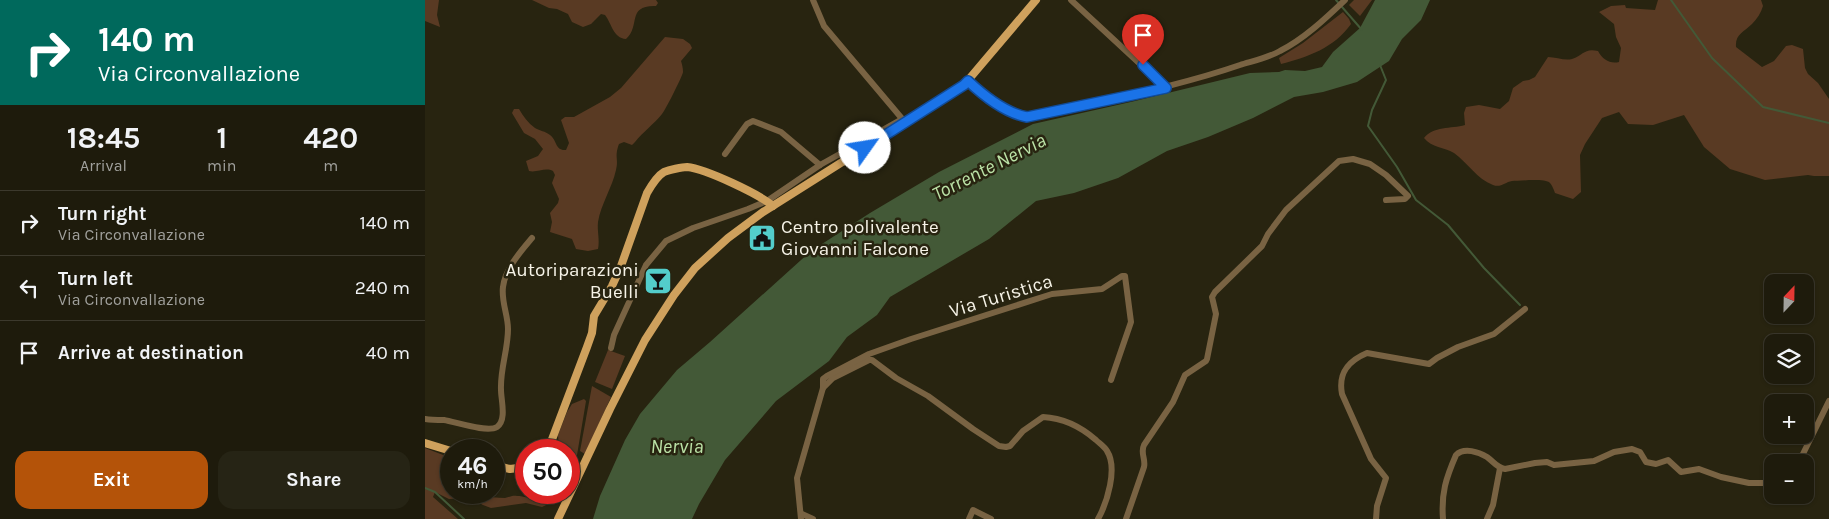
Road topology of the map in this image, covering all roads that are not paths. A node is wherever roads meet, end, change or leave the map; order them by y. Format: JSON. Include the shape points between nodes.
{"nodes":[{"id":1,"x":813,"y":0,"type":"edge"},
{"id":2,"x":1037,"y":0,"type":"edge"},
{"id":3,"x":1071,"y":0,"type":"edge"},
{"id":4,"x":1345,"y":1,"type":"edge"},
{"id":5,"x":968,"y":81,"type":"junction"},
{"id":6,"x":1166,"y":88,"type":"junction"},
{"id":7,"x":903,"y":121,"type":"junction"},
{"id":8,"x":868,"y":139,"type":"junction"},
{"id":9,"x":865,"y":148,"type":"junction"},
{"id":10,"x":725,"y":154,"type":"dead end"},
{"id":11,"x":820,"y":165,"type":"junction"},
{"id":12,"x":1386,"y":200,"type":"dead end"},
{"id":13,"x":770,"y":203,"type":"junction"},
{"id":14,"x":533,"y":238,"type":"dead end"},
{"id":15,"x":1525,"y":309,"type":"dead end"},
{"id":16,"x":611,"y":348,"type":"dead end"},
{"id":17,"x":1111,"y":380,"type":"dead end"},
{"id":18,"x":823,"y":388,"type":"junction"},
{"id":19,"x":1829,"y":401,"type":"edge"},
{"id":20,"x":425,"y":419,"type":"edge"},
{"id":21,"x":551,"y":439,"type":"edge"},
{"id":22,"x":425,"y":443,"type":"edge"},
{"id":23,"x":440,"y":448,"type":"edge"},
{"id":24,"x":1803,"y":454,"type":"edge"},
{"id":25,"x":1500,"y":468,"type":"junction"},
{"id":26,"x":1764,"y":484,"type":"edge"},
{"id":27,"x":565,"y":506,"type":"junction"},
{"id":28,"x":802,"y":516,"type":"edge"},
{"id":29,"x":558,"y":519,"type":"edge"},
{"id":30,"x":565,"y":519,"type":"edge"},
{"id":31,"x":813,"y":519,"type":"edge"},
{"id":32,"x":969,"y":519,"type":"edge"},
{"id":33,"x":991,"y":519,"type":"edge"},
{"id":34,"x":1098,"y":519,"type":"edge"},
{"id":35,"x":1125,"y":519,"type":"edge"},
{"id":36,"x":1376,"y":519,"type":"edge"},
{"id":37,"x":1443,"y":519,"type":"edge"},
{"id":38,"x":1487,"y":519,"type":"edge"}],
"edges":[{"from":1,"to":7,"type":"street","via":[[824,26]]},
{"from":2,"to":5,"type":"main road"},
{"from":3,"to":6,"type":"street"},
{"from":4,"to":6,"type":"street","via":[[1279,52]]},
{"from":5,"to":6,"type":"street","via":[[1009,111],[1027,117]]},
{"from":5,"to":7,"type":"main road"},
{"from":7,"to":8,"type":"street"},
{"from":7,"to":9,"type":"main road"},
{"from":8,"to":9,"type":"street"},
{"from":8,"to":11,"type":"street"},
{"from":9,"to":13,"type":"main road"},
{"from":10,"to":11,"type":"street","via":[[747,124],[753,121],[781,132]]},
{"from":11,"to":13,"type":"street"},
{"from":12,"to":35,"type":"street","via":[[1408,196],[1370,164],[1353,159],[1339,161],[1286,210],[1262,246],[1215,292],[1212,297],[1216,314],[1207,359],[1185,374],[1173,402],[1147,439],[1142,450],[1144,468]]},
{"from":13,"to":16,"type":"street","via":[[693,228],[666,241],[647,265]]},
{"from":13,"to":21,"type":"main road","via":[[710,174],[687,167],[665,172],[654,183],[647,193],[612,286],[594,316],[592,333]]},
{"from":13,"to":27,"type":"main road","via":[[701,262],[674,295],[645,340]]},
{"from":14,"to":20,"type":"street","via":[[517,257],[503,286],[508,327],[499,424],[495,428],[487,428]]},
{"from":15,"to":36,"type":"street","via":[[1494,334],[1458,347],[1429,364],[1367,353],[1348,364],[1343,371],[1342,394],[1371,459],[1386,478]]},
{"from":17,"to":18,"type":"street","name":"Via Turistica","via":[[1131,322],[1125,276],[1102,290],[1052,294],[869,354],[827,376],[823,379]]},
{"from":18,"to":28,"type":"street","name":"Via Turistica","via":[[797,478]]},
{"from":18,"to":34,"type":"street","via":[[833,378],[872,360],[999,446],[1010,446],[1043,418],[1065,420],[1082,428],[1107,450],[1111,462],[1106,501]]},
{"from":19,"to":24,"type":"street"},
{"from":22,"to":23,"type":"main road"},
{"from":25,"to":26,"type":"street","via":[[1594,461],[1632,449],[1640,452],[1647,462],[1656,464],[1669,460],[1681,472],[1699,469],[1721,477]]},
{"from":25,"to":37,"type":"street","via":[[1479,453],[1459,452],[1453,460],[1443,493]]},
{"from":25,"to":38,"type":"street"},
{"from":27,"to":29,"type":"main road"},
{"from":27,"to":30,"type":"main road"},
{"from":28,"to":31,"type":"street"},
{"from":32,"to":33,"type":"street","via":[[973,510]]}]}
